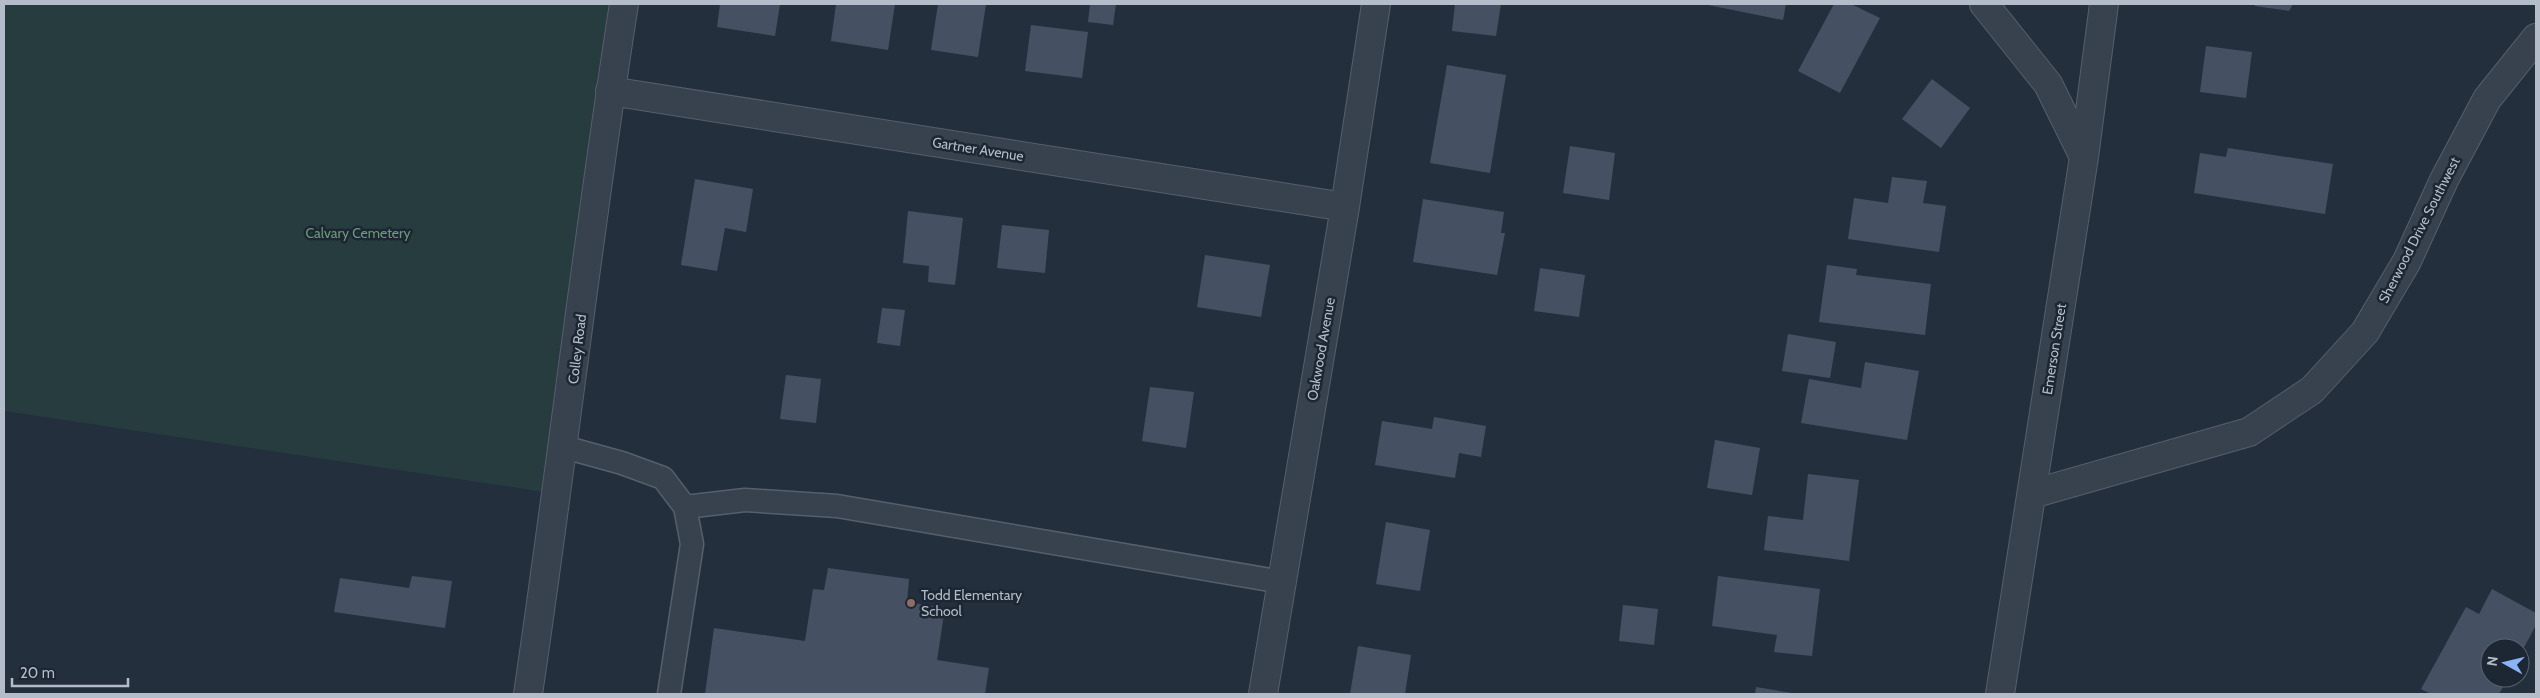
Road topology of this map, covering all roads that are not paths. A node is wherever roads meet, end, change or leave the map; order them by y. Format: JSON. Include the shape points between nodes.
{"nodes":[{"id":1,"x":624,"y":4,"type":"edge"},
{"id":2,"x":1376,"y":4,"type":"edge"},
{"id":3,"x":1984,"y":4,"type":"edge"},
{"id":4,"x":2104,"y":4,"type":"edge"},
{"id":5,"x":2536,"y":38,"type":"edge"},
{"id":6,"x":610,"y":91,"type":"junction"},
{"id":7,"x":2084,"y":157,"type":"junction"},
{"id":8,"x":1345,"y":207,"type":"junction"},
{"id":9,"x":564,"y":447,"type":"junction"},
{"id":10,"x":2032,"y":494,"type":"junction"},
{"id":11,"x":685,"y":507,"type":"junction"},
{"id":12,"x":1282,"y":582,"type":"junction"},
{"id":13,"x":528,"y":694,"type":"edge"},
{"id":14,"x":669,"y":694,"type":"edge"},
{"id":15,"x":1263,"y":694,"type":"edge"},
{"id":16,"x":2000,"y":694,"type":"edge"}],
"edges":[{"from":1,"to":6,"type":"street","name":"Colley Road"},
{"from":2,"to":8,"type":"street","name":"Oakwood Avenue"},
{"from":3,"to":7,"type":"street","via":[[2048,84]]},
{"from":4,"to":7,"type":"street","name":"Emerson Street"},
{"from":5,"to":10,"type":"street","name":"Sherwood Drive Southwest","via":[[2487,100],[2444,180],[2407,261],[2365,332],[2312,390],[2248,432]]},
{"from":6,"to":8,"type":"street","name":"Gartner Avenue"},
{"from":6,"to":9,"type":"street","name":"Colley Road"},
{"from":7,"to":10,"type":"street","name":"Emerson Street"},
{"from":8,"to":12,"type":"street","name":"Oakwood Avenue"},
{"from":9,"to":11,"type":"lane","via":[[663,478]]},
{"from":9,"to":13,"type":"street","name":"Colley Road"},
{"from":10,"to":16,"type":"street","name":"Emerson Street"},
{"from":11,"to":12,"type":"lane","via":[[744,500],[836,506]]},
{"from":11,"to":14,"type":"lane","via":[[692,544]]},
{"from":12,"to":15,"type":"street","name":"Oakwood Avenue"}]}
